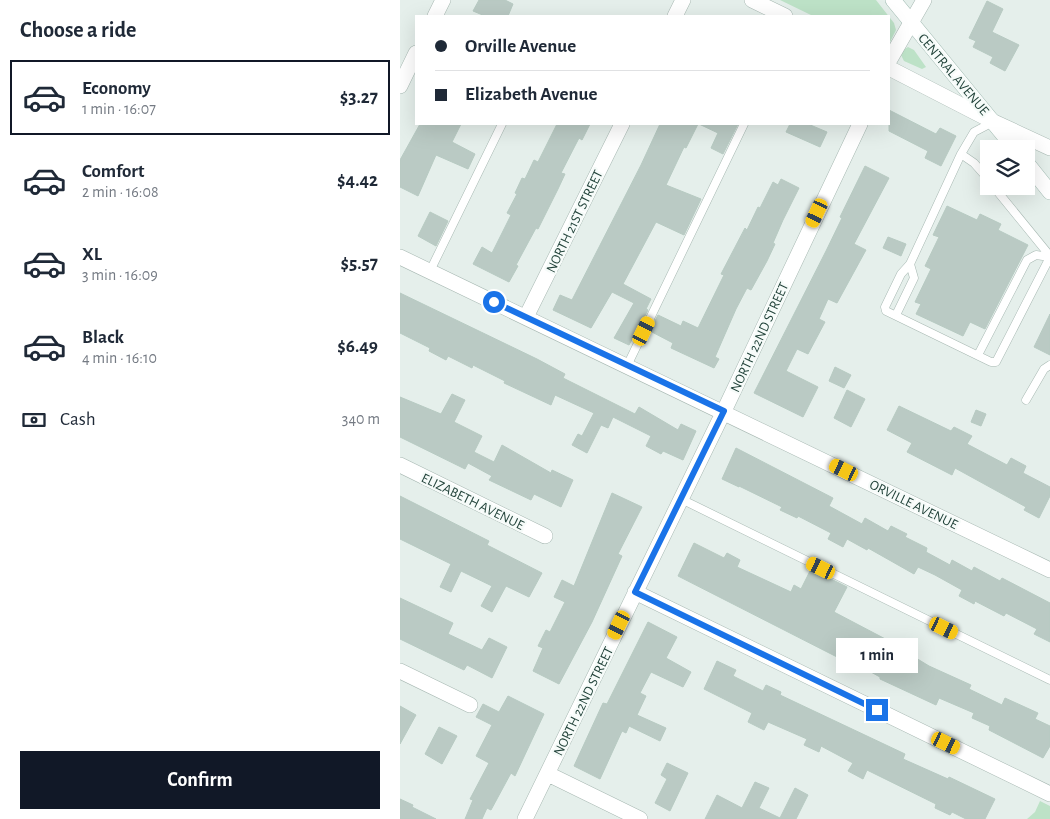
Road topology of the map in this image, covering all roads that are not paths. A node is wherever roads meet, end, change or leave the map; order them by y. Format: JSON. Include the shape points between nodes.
{"nodes":[{"id":1,"x":443,"y":0,"type":"edge"},
{"id":2,"x":683,"y":0,"type":"edge"},
{"id":3,"x":752,"y":0,"type":"edge"},
{"id":4,"x":893,"y":0,"type":"edge"},
{"id":5,"x":924,"y":0,"type":"edge"},
{"id":6,"x":436,"y":15,"type":"edge"},
{"id":7,"x":676,"y":15,"type":"edge"},
{"id":8,"x":783,"y":15,"type":"edge"},
{"id":9,"x":911,"y":22,"type":"junction"},
{"id":10,"x":415,"y":55,"type":"edge"},
{"id":11,"x":890,"y":59,"type":"edge"},
{"id":12,"x":890,"y":69,"type":"edge"},
{"id":13,"x":400,"y":86,"type":"edge"},
{"id":14,"x":994,"y":122,"type":"junction"},
{"id":15,"x":502,"y":125,"type":"edge"},
{"id":16,"x":622,"y":125,"type":"edge"},
{"id":17,"x":744,"y":125,"type":"edge"},
{"id":18,"x":860,"y":125,"type":"edge"},
{"id":19,"x":1008,"y":140,"type":"edge"},
{"id":20,"x":1050,"y":148,"type":"edge"},
{"id":21,"x":961,"y":154,"type":"junction"},
{"id":22,"x":980,"y":170,"type":"edge"},
{"id":23,"x":1035,"y":173,"type":"edge"},
{"id":24,"x":1050,"y":192,"type":"edge"},
{"id":25,"x":1001,"y":195,"type":"edge"},
{"id":26,"x":1050,"y":256,"type":"edge"},
{"id":27,"x":400,"y":257,"type":"edge"},
{"id":28,"x":910,"y":264,"type":"junction"},
{"id":29,"x":430,"y":271,"type":"junction"},
{"id":30,"x":896,"y":315,"type":"junction"},
{"id":31,"x":526,"y":318,"type":"junction"},
{"id":32,"x":978,"y":355,"type":"junction"},
{"id":33,"x":1050,"y":365,"type":"edge"},
{"id":34,"x":628,"y":366,"type":"junction"},
{"id":35,"x":1026,"y":400,"type":"dead end"},
{"id":36,"x":724,"y":411,"type":"junction"},
{"id":37,"x":400,"y":465,"type":"edge"},
{"id":38,"x":681,"y":499,"type":"junction"},
{"id":39,"x":545,"y":536,"type":"dead end"},
{"id":40,"x":1050,"y":570,"type":"edge"},
{"id":41,"x":635,"y":592,"type":"junction"},
{"id":42,"x":400,"y":671,"type":"edge"},
{"id":43,"x":1050,"y":680,"type":"edge"},
{"id":44,"x":470,"y":704,"type":"dead end"},
{"id":45,"x":548,"y":774,"type":"junction"},
{"id":46,"x":1050,"y":794,"type":"edge"},
{"id":47,"x":525,"y":819,"type":"edge"},
{"id":48,"x":640,"y":819,"type":"edge"}],
"edges":[{"from":1,"to":6,"type":"street"},
{"from":2,"to":7,"type":"street"},
{"from":3,"to":8,"type":"street"},
{"from":4,"to":9,"type":"street","name":"CENTRAL AVENUE"},
{"from":5,"to":9,"type":"street"},
{"from":9,"to":11,"type":"street"},
{"from":9,"to":14,"type":"street","name":"CENTRAL AVENUE"},
{"from":10,"to":13,"type":"street"},
{"from":12,"to":14,"type":"street"},
{"from":14,"to":19,"type":"street","name":"CENTRAL AVENUE"},
{"from":14,"to":20,"type":"street"},
{"from":14,"to":21,"type":"lane","via":[[974,132]]},
{"from":15,"to":29,"type":"lane"},
{"from":16,"to":31,"type":"street","name":"NORTH 21ST STREET"},
{"from":17,"to":34,"type":"lane"},
{"from":18,"to":36,"type":"street","name":"NORTH 22ND STREET"},
{"from":21,"to":22,"type":"lane"},
{"from":21,"to":28,"type":"lane"},
{"from":23,"to":24,"type":"street"},
{"from":25,"to":26,"type":"lane"},
{"from":26,"to":32,"type":"lane","via":[[1036,255],[1027,260]]},
{"from":26,"to":32,"type":"lane","via":[[1000,358],[991,362]]},
{"from":27,"to":29,"type":"street","name":"ORVILLE AVENUE"},
{"from":28,"to":30,"type":"lane","via":[[914,278]]},
{"from":28,"to":30,"type":"lane","via":[[901,274],[885,307]]},
{"from":29,"to":31,"type":"street","name":"ORVILLE AVENUE"},
{"from":30,"to":32,"type":"lane"},
{"from":31,"to":34,"type":"street","name":"ORVILLE AVENUE"},
{"from":33,"to":35,"type":"lane","via":[[1044,369]]},
{"from":34,"to":36,"type":"street","name":"ORVILLE AVENUE"},
{"from":36,"to":38,"type":"street","name":"NORTH 22ND STREET"},
{"from":36,"to":40,"type":"street","name":"ORVILLE AVENUE"},
{"from":37,"to":39,"type":"street","name":"ELIZABETH AVENUE"},
{"from":38,"to":41,"type":"street","name":"NORTH 22ND STREET"},
{"from":38,"to":43,"type":"lane"},
{"from":41,"to":45,"type":"street","name":"NORTH 22ND STREET"},
{"from":41,"to":46,"type":"street"},
{"from":42,"to":44,"type":"street"},
{"from":45,"to":47,"type":"street","name":"NORTH 22ND STREET"},
{"from":45,"to":48,"type":"street"}]}
